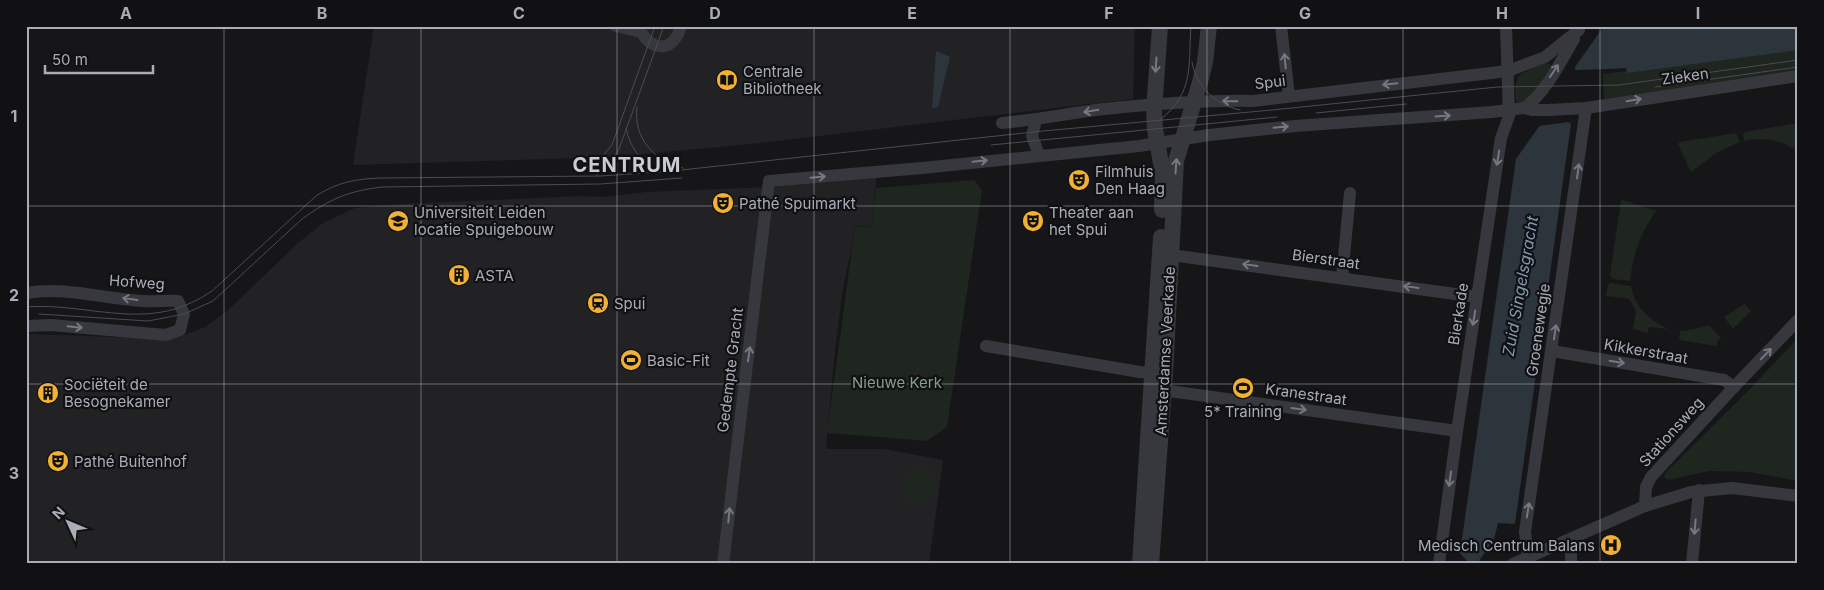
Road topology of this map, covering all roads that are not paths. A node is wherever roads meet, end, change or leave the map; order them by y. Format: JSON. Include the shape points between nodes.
{"nodes":[{"id":1,"x":616,"y":26,"type":"edge"},
{"id":2,"x":1160,"y":26,"type":"edge"},
{"id":3,"x":1209,"y":26,"type":"edge"},
{"id":4,"x":1281,"y":26,"type":"edge"},
{"id":5,"x":1506,"y":26,"type":"edge"},
{"id":6,"x":1580,"y":28,"type":"edge"},
{"id":7,"x":642,"y":29,"type":"edge"},
{"id":8,"x":680,"y":31,"type":"edge"},
{"id":9,"x":1508,"y":70,"type":"junction"},
{"id":10,"x":1798,"y":76,"type":"edge"},
{"id":11,"x":1289,"y":96,"type":"junction"},
{"id":12,"x":1196,"y":101,"type":"junction"},
{"id":13,"x":1154,"y":105,"type":"junction"},
{"id":14,"x":1524,"y":108,"type":"junction"},
{"id":15,"x":1582,"y":108,"type":"junction"},
{"id":16,"x":1510,"y":111,"type":"junction"},
{"id":17,"x":1036,"y":120,"type":"junction"},
{"id":18,"x":1002,"y":123,"type":"dead end"},
{"id":19,"x":1183,"y":139,"type":"junction"},
{"id":20,"x":1157,"y":143,"type":"junction"},
{"id":21,"x":1040,"y":156,"type":"junction"},
{"id":22,"x":1350,"y":193,"type":"dead end"},
{"id":23,"x":1171,"y":255,"type":"junction"},
{"id":24,"x":1342,"y":278,"type":"junction"},
{"id":25,"x":26,"y":294,"type":"edge"},
{"id":26,"x":1477,"y":297,"type":"junction"},
{"id":27,"x":1798,"y":320,"type":"edge"},
{"id":28,"x":26,"y":326,"type":"edge"},
{"id":29,"x":986,"y":346,"type":"dead end"},
{"id":30,"x":1552,"y":351,"type":"junction"},
{"id":31,"x":1159,"y":373,"type":"junction"},
{"id":32,"x":1734,"y":387,"type":"junction"},
{"id":33,"x":1158,"y":390,"type":"junction"},
{"id":34,"x":1457,"y":431,"type":"junction"},
{"id":35,"x":1699,"y":490,"type":"junction"},
{"id":36,"x":1798,"y":496,"type":"edge"},
{"id":37,"x":1646,"y":506,"type":"junction"},
{"id":38,"x":1571,"y":539,"type":"junction"},
{"id":39,"x":1528,"y":558,"type":"junction"},
{"id":40,"x":723,"y":564,"type":"edge"},
{"id":41,"x":1140,"y":564,"type":"edge"},
{"id":42,"x":1151,"y":564,"type":"edge"},
{"id":43,"x":1439,"y":564,"type":"edge"},
{"id":44,"x":1513,"y":564,"type":"edge"},
{"id":45,"x":1571,"y":564,"type":"edge"},
{"id":46,"x":1692,"y":564,"type":"edge"}],
"edges":[{"from":1,"to":7,"type":"street"},
{"from":2,"to":13,"type":"street","name":"Amsterdamse Veerkade","one_way":true},
{"from":3,"to":12,"type":"street","name":"Amsterdamse Veerkade"},
{"from":11,"to":4,"type":"street","one_way":true},
{"from":5,"to":9,"type":"street","name":"Bierkade"},
{"from":6,"to":9,"type":"street","name":"Spui","via":[[1545,57]]},
{"from":14,"to":6,"type":"street","one_way":true,"via":[[1540,93]]},
{"from":7,"to":8,"type":"street","via":[[650,42],[665,46],[672,44]]},
{"from":9,"to":11,"type":"street","name":"Spui","one_way":true},
{"from":9,"to":16,"type":"street","name":"Bierkade"},
{"from":15,"to":10,"type":"street","name":"Zieken","one_way":true},
{"from":11,"to":12,"type":"street","name":"Spui","one_way":true,"via":[[1253,101]]},
{"from":12,"to":13,"type":"street","name":"Spui"},
{"from":12,"to":19,"type":"street","name":"Amsterdamse Veerkade"},
{"from":13,"to":17,"type":"street","name":"Spui","one_way":true},
{"from":13,"to":20,"type":"street","name":"Amsterdamse Veerkade"},
{"from":14,"to":15,"type":"street","name":"Zieken"},
{"from":14,"to":16,"type":"street"},
{"from":30,"to":15,"type":"street","name":"Groenewegje","one_way":true},
{"from":19,"to":16,"type":"street","one_way":true,"via":[[1295,126]]},
{"from":16,"to":26,"type":"street","name":"Bierkade","one_way":true,"via":[[1501,138]]},
{"from":17,"to":18,"type":"street","name":"Spui"},
{"from":17,"to":21,"type":"street","via":[[1032,136]]},
{"from":19,"to":20,"type":"street"},
{"from":23,"to":19,"type":"street","name":"Amsterdamse Veerkade","one_way":true,"via":[[1176,161]]},
{"from":20,"to":21,"type":"street"},
{"from":20,"to":31,"type":"street","name":"Amsterdamse Veerkade","via":[[1164,191]]},
{"from":40,"to":21,"type":"street","name":"Gedempte Gracht","one_way":true,"via":[[770,181]]},
{"from":22,"to":24,"type":"street"},
{"from":24,"to":23,"type":"street","name":"Bierstraat","one_way":true},
{"from":23,"to":31,"type":"street","name":"Amsterdamse Veerkade"},
{"from":26,"to":24,"type":"street","name":"Bierstraat","one_way":true},
{"from":28,"to":25,"type":"street","name":"Hofweg","one_way":true,"via":[[51,325],[166,335],[180,330],[184,314],[178,301],[143,301],[66,292]]},
{"from":26,"to":34,"type":"street","name":"Bierkade","one_way":true},
{"from":32,"to":27,"type":"street","name":"Stationsweg","one_way":true},
{"from":29,"to":31,"type":"street"},
{"from":30,"to":32,"type":"street","name":"Kikkerstraat","one_way":true,"via":[[1724,380]]},
{"from":39,"to":30,"type":"street","name":"Groenewegje","one_way":true,"via":[[1525,532]]},
{"from":31,"to":33,"type":"street","name":"Amsterdamse Veerkade"},
{"from":32,"to":37,"type":"street","name":"Stationsweg","via":[[1651,477],[1646,487]]},
{"from":33,"to":34,"type":"street","name":"Kranestraat","one_way":true},
{"from":33,"to":41,"type":"street","name":"Amsterdamse Veerkade"},
{"from":33,"to":42,"type":"street","name":"Amsterdamse Veerkade"},
{"from":34,"to":43,"type":"street","name":"Bierkade","one_way":true},
{"from":35,"to":36,"type":"street","via":[[1732,488]]},
{"from":35,"to":37,"type":"street"},
{"from":35,"to":46,"type":"street","one_way":true},
{"from":37,"to":38,"type":"street"},
{"from":38,"to":39,"type":"street"},
{"from":38,"to":45,"type":"street"},
{"from":39,"to":44,"type":"street"}]}
